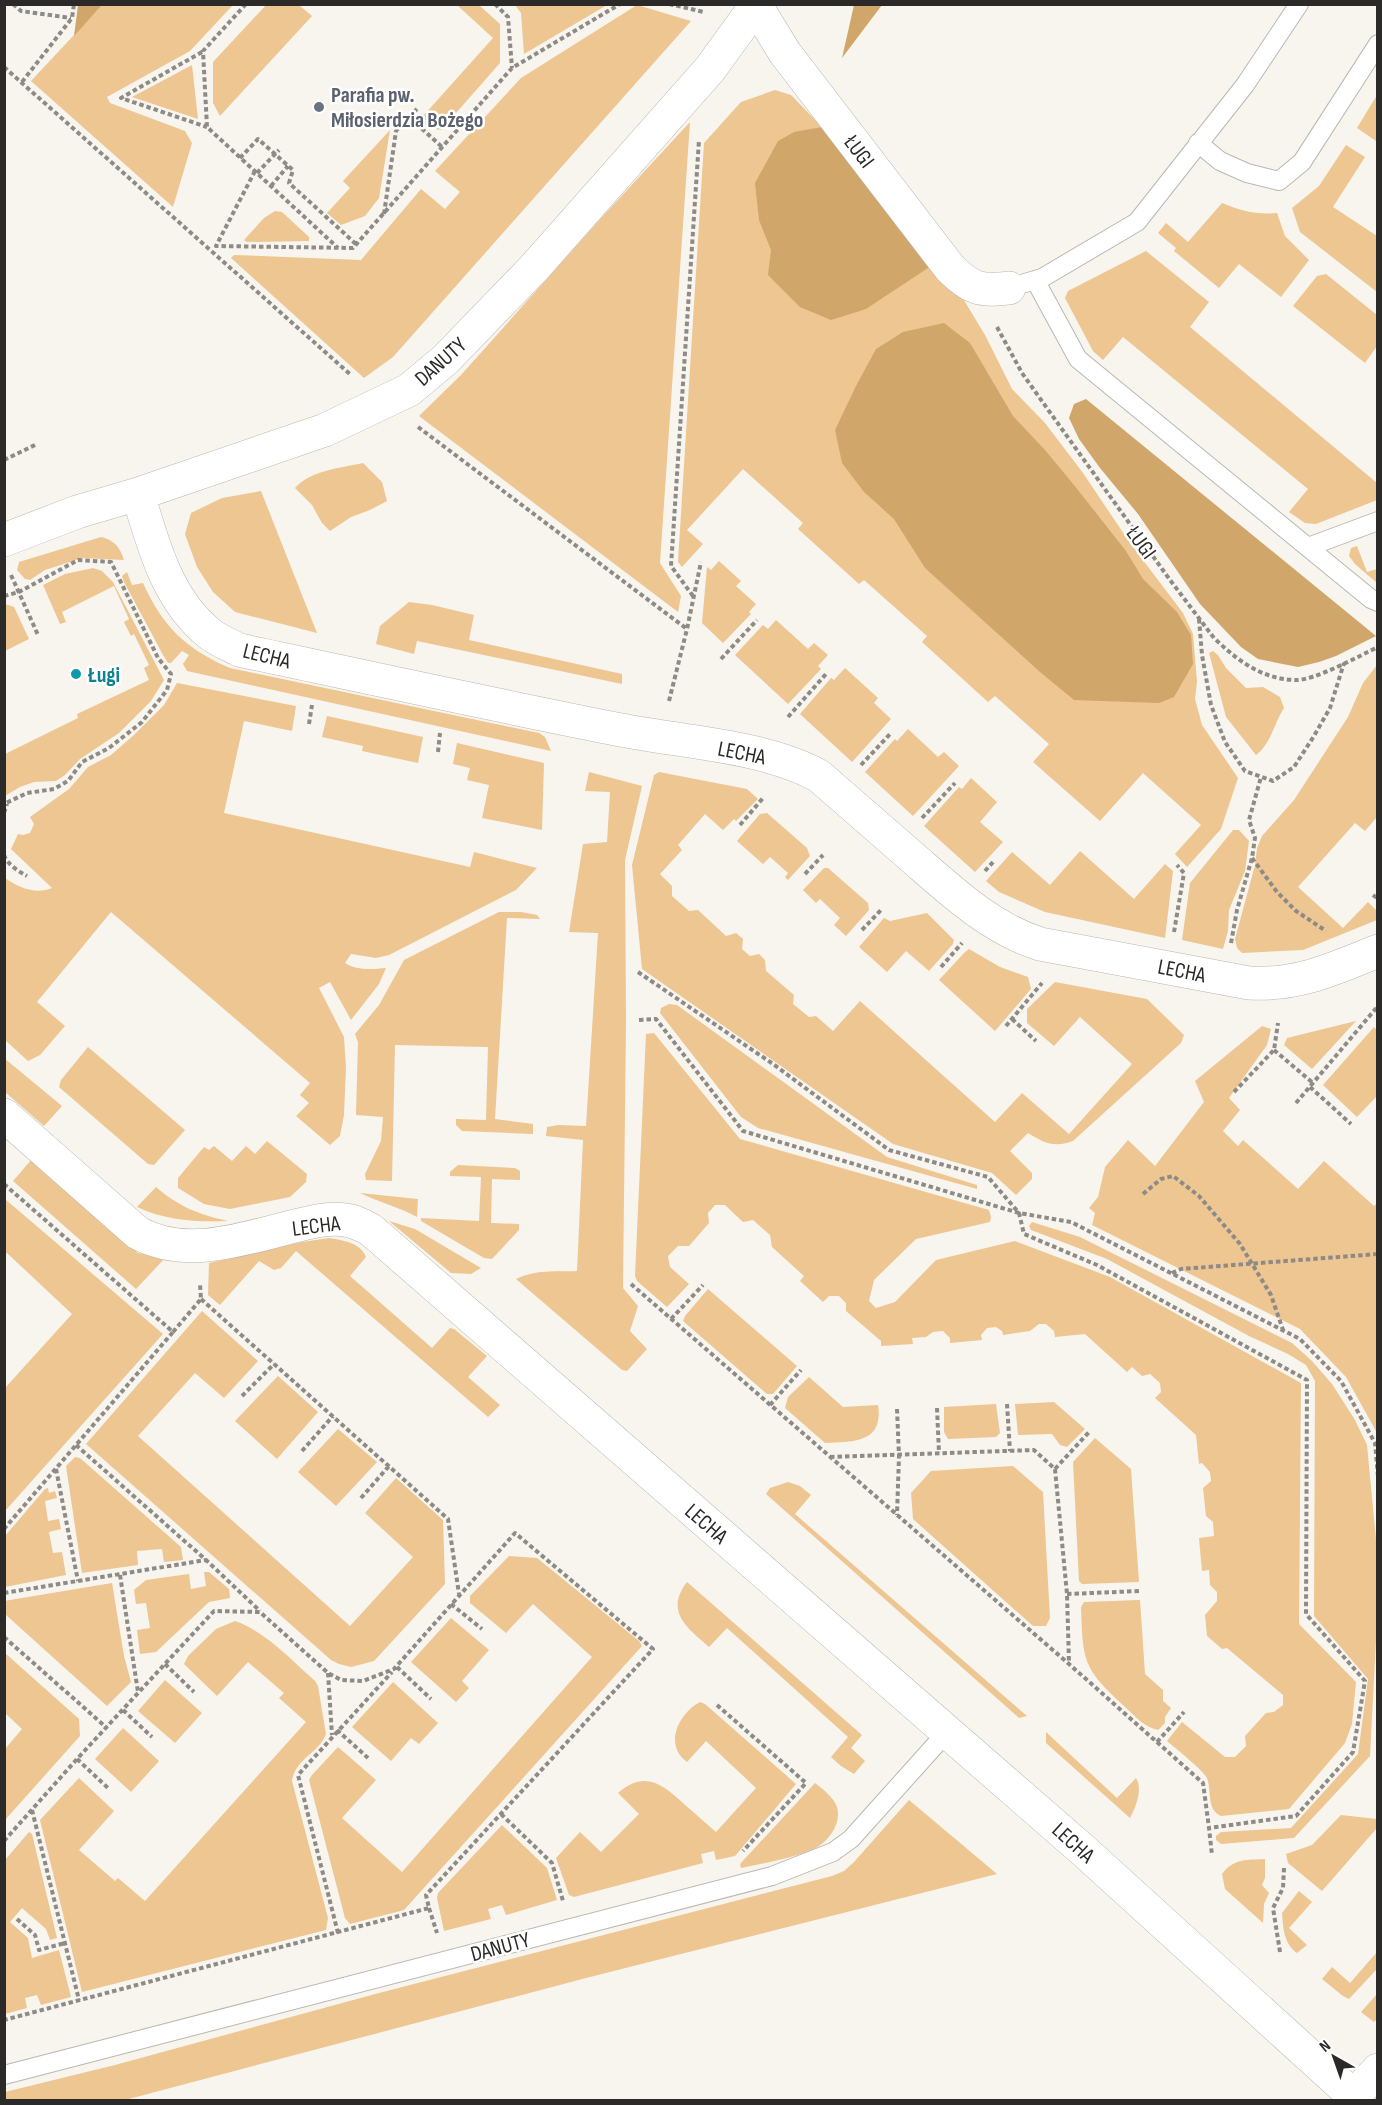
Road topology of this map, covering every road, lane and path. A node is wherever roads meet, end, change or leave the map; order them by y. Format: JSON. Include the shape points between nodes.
{"nodes":[{"id":1,"x":13,"y":4,"type":"edge"},
{"id":2,"x":74,"y":4,"type":"edge"},
{"id":3,"x":246,"y":4,"type":"edge"},
{"id":4,"x":495,"y":4,"type":"edge"},
{"id":5,"x":620,"y":4,"type":"edge"},
{"id":6,"x":669,"y":4,"type":"edge"},
{"id":7,"x":1299,"y":4,"type":"edge"},
{"id":8,"x":675,"y":5,"type":"edge"},
{"id":9,"x":755,"y":6,"type":"edge"},
{"id":10,"x":708,"y":12,"type":"dead end"},
{"id":11,"x":72,"y":18,"type":"junction"},
{"id":12,"x":1377,"y":44,"type":"edge"},
{"id":13,"x":203,"y":51,"type":"junction"},
{"id":14,"x":4,"y":67,"type":"edge"},
{"id":15,"x":512,"y":68,"type":"junction"},
{"id":16,"x":22,"y":82,"type":"junction"},
{"id":17,"x":417,"y":110,"type":"dead end"},
{"id":18,"x":409,"y":117,"type":"junction"},
{"id":19,"x":207,"y":127,"type":"junction"},
{"id":20,"x":699,"y":134,"type":"dead end"},
{"id":21,"x":1198,"y":143,"type":"junction"},
{"id":22,"x":442,"y":147,"type":"junction"},
{"id":23,"x":279,"y":150,"type":"dead end"},
{"id":24,"x":275,"y":154,"type":"junction"},
{"id":25,"x":240,"y":158,"type":"junction"},
{"id":26,"x":289,"y":166,"type":"junction"},
{"id":27,"x":256,"y":172,"type":"junction"},
{"id":28,"x":271,"y":186,"type":"junction"},
{"id":29,"x":384,"y":215,"type":"junction"},
{"id":30,"x":357,"y":245,"type":"junction"},
{"id":31,"x":339,"y":248,"type":"junction"},
{"id":32,"x":1022,"y":284,"type":"junction"},
{"id":33,"x":976,"y":288,"type":"junction"},
{"id":34,"x":358,"y":381,"type":"dead end"},
{"id":35,"x":411,"y":422,"type":"dead end"},
{"id":36,"x":38,"y":444,"type":"dead end"},
{"id":37,"x":4,"y":460,"type":"edge"},
{"id":38,"x":138,"y":494,"type":"junction"},
{"id":39,"x":1377,"y":521,"type":"edge"},
{"id":40,"x":4,"y":540,"type":"edge"},
{"id":41,"x":1308,"y":547,"type":"junction"},
{"id":42,"x":701,"y":562,"type":"dead end"},
{"id":43,"x":19,"y":592,"type":"junction"},
{"id":44,"x":4,"y":596,"type":"edge"},
{"id":45,"x":693,"y":596,"type":"junction"},
{"id":46,"x":1377,"y":602,"type":"edge"},
{"id":47,"x":1199,"y":618,"type":"junction"},
{"id":48,"x":757,"y":620,"type":"dead end"},
{"id":49,"x":687,"y":629,"type":"junction"},
{"id":50,"x":38,"y":635,"type":"dead end"},
{"id":51,"x":1377,"y":646,"type":"edge"},
{"id":52,"x":721,"y":658,"type":"dead end"},
{"id":53,"x":1344,"y":663,"type":"junction"},
{"id":54,"x":826,"y":674,"type":"dead end"},
{"id":55,"x":668,"y":704,"type":"dead end"},
{"id":56,"x":312,"y":705,"type":"dead end"},
{"id":57,"x":788,"y":717,"type":"dead end"},
{"id":58,"x":309,"y":724,"type":"dead end"},
{"id":59,"x":440,"y":733,"type":"dead end"},
{"id":60,"x":890,"y":734,"type":"dead end"},
{"id":61,"x":438,"y":752,"type":"dead end"},
{"id":62,"x":859,"y":766,"type":"dead end"},
{"id":63,"x":1261,"y":777,"type":"junction"},
{"id":64,"x":955,"y":783,"type":"dead end"},
{"id":65,"x":764,"y":798,"type":"dead end"},
{"id":66,"x":6,"y":804,"type":"edge"},
{"id":67,"x":4,"y":813,"type":"edge"},
{"id":68,"x":920,"y":820,"type":"dead end"},
{"id":69,"x":741,"y":825,"type":"dead end"},
{"id":70,"x":4,"y":855,"type":"edge"},
{"id":71,"x":822,"y":855,"type":"dead end"},
{"id":72,"x":1252,"y":858,"type":"junction"},
{"id":73,"x":1177,"y":866,"type":"dead end"},
{"id":74,"x":805,"y":874,"type":"dead end"},
{"id":75,"x":27,"y":876,"type":"dead end"},
{"id":76,"x":1373,"y":895,"type":"dead end"},
{"id":77,"x":1377,"y":899,"type":"edge"},
{"id":78,"x":881,"y":910,"type":"dead end"},
{"id":79,"x":862,"y":930,"type":"dead end"},
{"id":80,"x":1331,"y":934,"type":"dead end"},
{"id":81,"x":1173,"y":936,"type":"dead end"},
{"id":82,"x":966,"y":938,"type":"dead end"},
{"id":83,"x":1230,"y":951,"type":"dead end"},
{"id":84,"x":1377,"y":951,"type":"edge"},
{"id":85,"x":941,"y":967,"type":"dead end"},
{"id":86,"x":638,"y":972,"type":"dead end"},
{"id":87,"x":1048,"y":976,"type":"dead end"},
{"id":88,"x":1377,"y":1006,"type":"edge"},
{"id":89,"x":1372,"y":1012,"type":"junction"},
{"id":90,"x":1377,"y":1017,"type":"edge"},
{"id":91,"x":1012,"y":1019,"type":"junction"},
{"id":92,"x":639,"y":1020,"type":"dead end"},
{"id":93,"x":1278,"y":1023,"type":"dead end"},
{"id":94,"x":1006,"y":1026,"type":"dead end"},
{"id":95,"x":1036,"y":1041,"type":"dead end"},
{"id":96,"x":1274,"y":1050,"type":"junction"},
{"id":97,"x":1311,"y":1085,"type":"junction"},
{"id":98,"x":1234,"y":1092,"type":"dead end"},
{"id":99,"x":1296,"y":1103,"type":"dead end"},
{"id":100,"x":4,"y":1116,"type":"edge"},
{"id":101,"x":1351,"y":1124,"type":"dead end"},
{"id":102,"x":4,"y":1184,"type":"edge"},
{"id":103,"x":1143,"y":1194,"type":"dead end"},
{"id":104,"x":1019,"y":1213,"type":"junction"},
{"id":105,"x":1377,"y":1254,"type":"edge"},
{"id":106,"x":1254,"y":1264,"type":"junction"},
{"id":107,"x":1171,"y":1273,"type":"junction"},
{"id":108,"x":200,"y":1280,"type":"dead end"},
{"id":109,"x":631,"y":1284,"type":"dead end"},
{"id":110,"x":703,"y":1285,"type":"dead end"},
{"id":111,"x":201,"y":1299,"type":"junction"},
{"id":112,"x":671,"y":1319,"type":"junction"},
{"id":113,"x":1284,"y":1330,"type":"junction"},
{"id":114,"x":173,"y":1332,"type":"junction"},
{"id":115,"x":274,"y":1364,"type":"junction"},
{"id":116,"x":801,"y":1370,"type":"dead end"},
{"id":117,"x":242,"y":1396,"type":"dead end"},
{"id":118,"x":1007,"y":1404,"type":"dead end"},
{"id":119,"x":770,"y":1405,"type":"junction"},
{"id":120,"x":937,"y":1408,"type":"dead end"},
{"id":121,"x":897,"y":1409,"type":"dead end"},
{"id":122,"x":333,"y":1416,"type":"junction"},
{"id":123,"x":1089,"y":1432,"type":"dead end"},
{"id":124,"x":76,"y":1444,"type":"junction"},
{"id":125,"x":302,"y":1451,"type":"dead end"},
{"id":126,"x":1010,"y":1451,"type":"junction"},
{"id":127,"x":939,"y":1454,"type":"junction"},
{"id":128,"x":899,"y":1456,"type":"junction"},
{"id":129,"x":829,"y":1457,"type":"junction"},
{"id":130,"x":389,"y":1466,"type":"junction"},
{"id":131,"x":56,"y":1468,"type":"junction"},
{"id":132,"x":1055,"y":1469,"type":"junction"},
{"id":133,"x":1377,"y":1476,"type":"edge"},
{"id":134,"x":361,"y":1498,"type":"dead end"},
{"id":135,"x":897,"y":1516,"type":"junction"},
{"id":136,"x":4,"y":1529,"type":"edge"},
{"id":137,"x":206,"y":1560,"type":"junction"},
{"id":138,"x":120,"y":1575,"type":"junction"},
{"id":139,"x":78,"y":1581,"type":"junction"},
{"id":140,"x":1140,"y":1591,"type":"dead end"},
{"id":141,"x":4,"y":1593,"type":"edge"},
{"id":142,"x":1067,"y":1594,"type":"junction"},
{"id":143,"x":459,"y":1595,"type":"junction"},
{"id":144,"x":451,"y":1604,"type":"junction"},
{"id":145,"x":260,"y":1612,"type":"junction"},
{"id":146,"x":482,"y":1629,"type":"dead end"},
{"id":147,"x":4,"y":1637,"type":"edge"},
{"id":148,"x":165,"y":1664,"type":"junction"},
{"id":149,"x":1069,"y":1664,"type":"junction"},
{"id":150,"x":395,"y":1668,"type":"junction"},
{"id":151,"x":328,"y":1673,"type":"junction"},
{"id":152,"x":194,"y":1692,"type":"dead end"},
{"id":153,"x":138,"y":1693,"type":"junction"},
{"id":154,"x":431,"y":1699,"type":"dead end"},
{"id":155,"x":717,"y":1705,"type":"dead end"},
{"id":156,"x":123,"y":1710,"type":"junction"},
{"id":157,"x":1184,"y":1712,"type":"dead end"},
{"id":158,"x":107,"y":1728,"type":"junction"},
{"id":159,"x":337,"y":1730,"type":"junction"},
{"id":160,"x":947,"y":1732,"type":"junction"},
{"id":161,"x":333,"y":1736,"type":"junction"},
{"id":162,"x":152,"y":1737,"type":"dead end"},
{"id":163,"x":1157,"y":1742,"type":"junction"},
{"id":164,"x":368,"y":1758,"type":"dead end"},
{"id":165,"x":76,"y":1759,"type":"junction"},
{"id":166,"x":108,"y":1788,"type":"dead end"},
{"id":167,"x":32,"y":1810,"type":"junction"},
{"id":168,"x":501,"y":1814,"type":"junction"},
{"id":169,"x":1209,"y":1828,"type":"junction"},
{"id":170,"x":4,"y":1841,"type":"edge"},
{"id":171,"x":1212,"y":1855,"type":"dead end"},
{"id":172,"x":736,"y":1859,"type":"dead end"},
{"id":173,"x":1284,"y":1868,"type":"dead end"},
{"id":174,"x":564,"y":1904,"type":"dead end"},
{"id":175,"x":429,"y":1908,"type":"junction"},
{"id":176,"x":17,"y":1919,"type":"dead end"},
{"id":177,"x":338,"y":1933,"type":"junction"},
{"id":178,"x":438,"y":1937,"type":"dead end"},
{"id":179,"x":65,"y":1943,"type":"junction"},
{"id":180,"x":1280,"y":1952,"type":"dead end"},
{"id":181,"x":80,"y":2000,"type":"junction"},
{"id":182,"x":4,"y":2020,"type":"edge"},
{"id":183,"x":1377,"y":2070,"type":"edge"},
{"id":184,"x":4,"y":2075,"type":"edge"},
{"id":185,"x":1354,"y":2099,"type":"edge"}],
"edges":[{"from":1,"to":11,"type":"path","via":[[21,11]]},
{"from":2,"to":11,"type":"path"},
{"from":3,"to":13,"type":"path"},
{"from":4,"to":15,"type":"path","via":[[508,17]]},
{"from":5,"to":15,"type":"path"},
{"from":6,"to":8,"type":"path"},
{"from":7,"to":21,"type":"lane","via":[[1245,85]]},
{"from":8,"to":10,"type":"path"},
{"from":9,"to":33,"type":"street","name":"ŁUGI","via":[[785,53],[950,268]]},
{"from":9,"to":38,"type":"street","name":"DANUTY","via":[[710,69],[534,268],[446,359],[409,390],[325,430]]},
{"from":11,"to":16,"type":"path"},
{"from":12,"to":21,"type":"lane","via":[[1302,162],[1279,181],[1220,162]]},
{"from":13,"to":19,"type":"path"},
{"from":13,"to":19,"type":"path","via":[[121,98]]},
{"from":14,"to":16,"type":"path"},
{"from":15,"to":22,"type":"path"},
{"from":16,"to":34,"type":"path"},
{"from":17,"to":18,"type":"path"},
{"from":18,"to":22,"type":"path"},
{"from":18,"to":29,"type":"path","via":[[396,131]]},
{"from":19,"to":25,"type":"path"},
{"from":20,"to":45,"type":"path","via":[[672,566]]},
{"from":21,"to":32,"type":"lane","via":[[1137,222],[1042,278]]},
{"from":22,"to":29,"type":"path"},
{"from":23,"to":24,"type":"path"},
{"from":24,"to":25,"type":"path","via":[[258,139]]},
{"from":24,"to":26,"type":"path"},
{"from":24,"to":27,"type":"path"},
{"from":25,"to":27,"type":"path"},
{"from":26,"to":28,"type":"path"},
{"from":26,"to":30,"type":"path","via":[[293,170],[289,183]]},
{"from":27,"to":28,"type":"path"},
{"from":27,"to":31,"type":"path","via":[[216,246]]},
{"from":28,"to":31,"type":"path"},
{"from":29,"to":30,"type":"path"},
{"from":30,"to":31,"type":"path"},
{"from":32,"to":33,"type":"street","via":[[991,290]]},
{"from":32,"to":41,"type":"lane","via":[[1078,359]]},
{"from":33,"to":47,"type":"path","name":"ŁUGI","via":[[1022,373]]},
{"from":35,"to":49,"type":"path"},
{"from":36,"to":37,"type":"path"},
{"from":38,"to":40,"type":"street","name":"DANUTY"},
{"from":38,"to":84,"type":"street","name":"LECHA","via":[[166,578],[211,634],[239,650],[800,765],[819,776],[964,902],[997,925],[1040,944],[1266,984],[1309,978]]},
{"from":39,"to":41,"type":"lane"},
{"from":41,"to":46,"type":"lane"},
{"from":42,"to":45,"type":"path"},
{"from":43,"to":44,"type":"path"},
{"from":43,"to":50,"type":"path"},
{"from":43,"to":66,"type":"path","via":[[78,560],[111,562],[158,658],[171,674],[167,690],[142,722],[82,762],[68,781],[54,789],[27,793]]},
{"from":45,"to":49,"type":"path"},
{"from":47,"to":53,"type":"path","name":"ŁUGI","via":[[1238,659],[1272,676],[1297,681]]},
{"from":47,"to":63,"type":"path","via":[[1211,705],[1225,742],[1245,771]]},
{"from":48,"to":52,"type":"path"},
{"from":49,"to":55,"type":"path"},
{"from":51,"to":53,"type":"path","name":"ŁUGI"},
{"from":53,"to":63,"type":"path","via":[[1330,708],[1294,767],[1273,781]]},
{"from":54,"to":57,"type":"path"},
{"from":56,"to":58,"type":"path"},
{"from":59,"to":61,"type":"path"},
{"from":60,"to":62,"type":"path"},
{"from":63,"to":72,"type":"path","via":[[1249,820],[1255,838]]},
{"from":64,"to":68,"type":"path"},
{"from":65,"to":69,"type":"path"},
{"from":66,"to":67,"type":"path"},
{"from":70,"to":75,"type":"path"},
{"from":71,"to":74,"type":"path"},
{"from":72,"to":80,"type":"path","via":[[1296,911]]},
{"from":72,"to":83,"type":"path"},
{"from":73,"to":81,"type":"path","via":[[1184,873]]},
{"from":76,"to":77,"type":"path"},
{"from":78,"to":79,"type":"path"},
{"from":82,"to":85,"type":"path"},
{"from":86,"to":104,"type":"path","via":[[773,1064],[889,1150],[988,1177]]},
{"from":87,"to":91,"type":"path"},
{"from":88,"to":89,"type":"path"},
{"from":89,"to":90,"type":"path"},
{"from":89,"to":97,"type":"path"},
{"from":91,"to":94,"type":"path"},
{"from":91,"to":95,"type":"path"},
{"from":92,"to":104,"type":"path","via":[[656,1019],[742,1131]]},
{"from":93,"to":96,"type":"path"},
{"from":96,"to":97,"type":"path"},
{"from":96,"to":98,"type":"path"},
{"from":97,"to":99,"type":"path"},
{"from":97,"to":101,"type":"path"},
{"from":100,"to":160,"type":"street","name":"LECHA","via":[[138,1233],[150,1239],[184,1246],[224,1243],[331,1219],[359,1223],[371,1230]]},
{"from":102,"to":114,"type":"path"},
{"from":103,"to":106,"type":"path","via":[[1161,1179],[1173,1176],[1214,1212]]},
{"from":104,"to":107,"type":"path","via":[[1071,1222]]},
{"from":104,"to":169,"type":"path","via":[[1024,1234],[1097,1265],[1307,1380],[1306,1614],[1365,1681],[1353,1752],[1296,1816]]},
{"from":105,"to":106,"type":"path"},
{"from":106,"to":107,"type":"path"},
{"from":106,"to":113,"type":"path"},
{"from":107,"to":113,"type":"path"},
{"from":108,"to":111,"type":"path"},
{"from":109,"to":112,"type":"path"},
{"from":110,"to":112,"type":"path"},
{"from":111,"to":114,"type":"path"},
{"from":111,"to":115,"type":"path"},
{"from":112,"to":119,"type":"path"},
{"from":113,"to":133,"type":"path","via":[[1300,1339],[1341,1381],[1375,1443]]},
{"from":114,"to":124,"type":"path"},
{"from":115,"to":117,"type":"path"},
{"from":115,"to":122,"type":"path"},
{"from":116,"to":119,"type":"path"},
{"from":118,"to":126,"type":"path"},
{"from":119,"to":129,"type":"path"},
{"from":120,"to":127,"type":"path"},
{"from":121,"to":128,"type":"path"},
{"from":122,"to":125,"type":"path"},
{"from":122,"to":130,"type":"path"},
{"from":123,"to":132,"type":"path"},
{"from":124,"to":131,"type":"path"},
{"from":124,"to":137,"type":"path"},
{"from":126,"to":127,"type":"path"},
{"from":126,"to":132,"type":"path","via":[[1034,1450]]},
{"from":127,"to":128,"type":"path"},
{"from":128,"to":129,"type":"path"},
{"from":128,"to":135,"type":"path"},
{"from":129,"to":135,"type":"path"},
{"from":130,"to":134,"type":"path"},
{"from":130,"to":143,"type":"path","via":[[448,1519]]},
{"from":131,"to":136,"type":"path"},
{"from":131,"to":139,"type":"path"},
{"from":132,"to":142,"type":"path"},
{"from":135,"to":149,"type":"path"},
{"from":137,"to":138,"type":"path"},
{"from":137,"to":145,"type":"path"},
{"from":138,"to":139,"type":"path"},
{"from":138,"to":153,"type":"path"},
{"from":139,"to":141,"type":"path"},
{"from":140,"to":142,"type":"path"},
{"from":142,"to":149,"type":"path"},
{"from":143,"to":144,"type":"path"},
{"from":143,"to":168,"type":"path","via":[[515,1533],[653,1649]]},
{"from":144,"to":146,"type":"path"},
{"from":144,"to":150,"type":"path"},
{"from":145,"to":148,"type":"path","via":[[214,1611]]},
{"from":145,"to":151,"type":"path"},
{"from":147,"to":158,"type":"path"},
{"from":148,"to":152,"type":"path"},
{"from":148,"to":153,"type":"path"},
{"from":149,"to":163,"type":"path"},
{"from":150,"to":151,"type":"path","via":[[363,1681],[341,1680]]},
{"from":150,"to":154,"type":"path"},
{"from":150,"to":159,"type":"path"},
{"from":151,"to":161,"type":"path"},
{"from":153,"to":156,"type":"path"},
{"from":155,"to":172,"type":"path","via":[[806,1783]]},
{"from":156,"to":158,"type":"path"},
{"from":156,"to":162,"type":"path"},
{"from":157,"to":163,"type":"path"},
{"from":158,"to":165,"type":"path"},
{"from":159,"to":161,"type":"path"},
{"from":159,"to":164,"type":"path"},
{"from":160,"to":184,"type":"lane","name":"DANUTY","via":[[851,1839],[833,1852],[772,1876]]},
{"from":160,"to":185,"type":"street","name":"LECHA","via":[[1084,1851]]},
{"from":161,"to":177,"type":"path","via":[[298,1775]]},
{"from":163,"to":169,"type":"path","via":[[1203,1783]]},
{"from":165,"to":166,"type":"path"},
{"from":165,"to":167,"type":"path"},
{"from":167,"to":170,"type":"path"},
{"from":167,"to":179,"type":"path"},
{"from":168,"to":174,"type":"path","via":[[552,1863]]},
{"from":168,"to":175,"type":"path","via":[[426,1895]]},
{"from":169,"to":171,"type":"path"},
{"from":173,"to":180,"type":"path","via":[[1283,1888],[1273,1908]]},
{"from":175,"to":177,"type":"path"},
{"from":175,"to":178,"type":"path"},
{"from":176,"to":179,"type":"path","via":[[35,1935],[39,1950]]},
{"from":177,"to":181,"type":"path"},
{"from":179,"to":181,"type":"path"},
{"from":181,"to":182,"type":"path"},
{"from":183,"to":185,"type":"street"}]}
